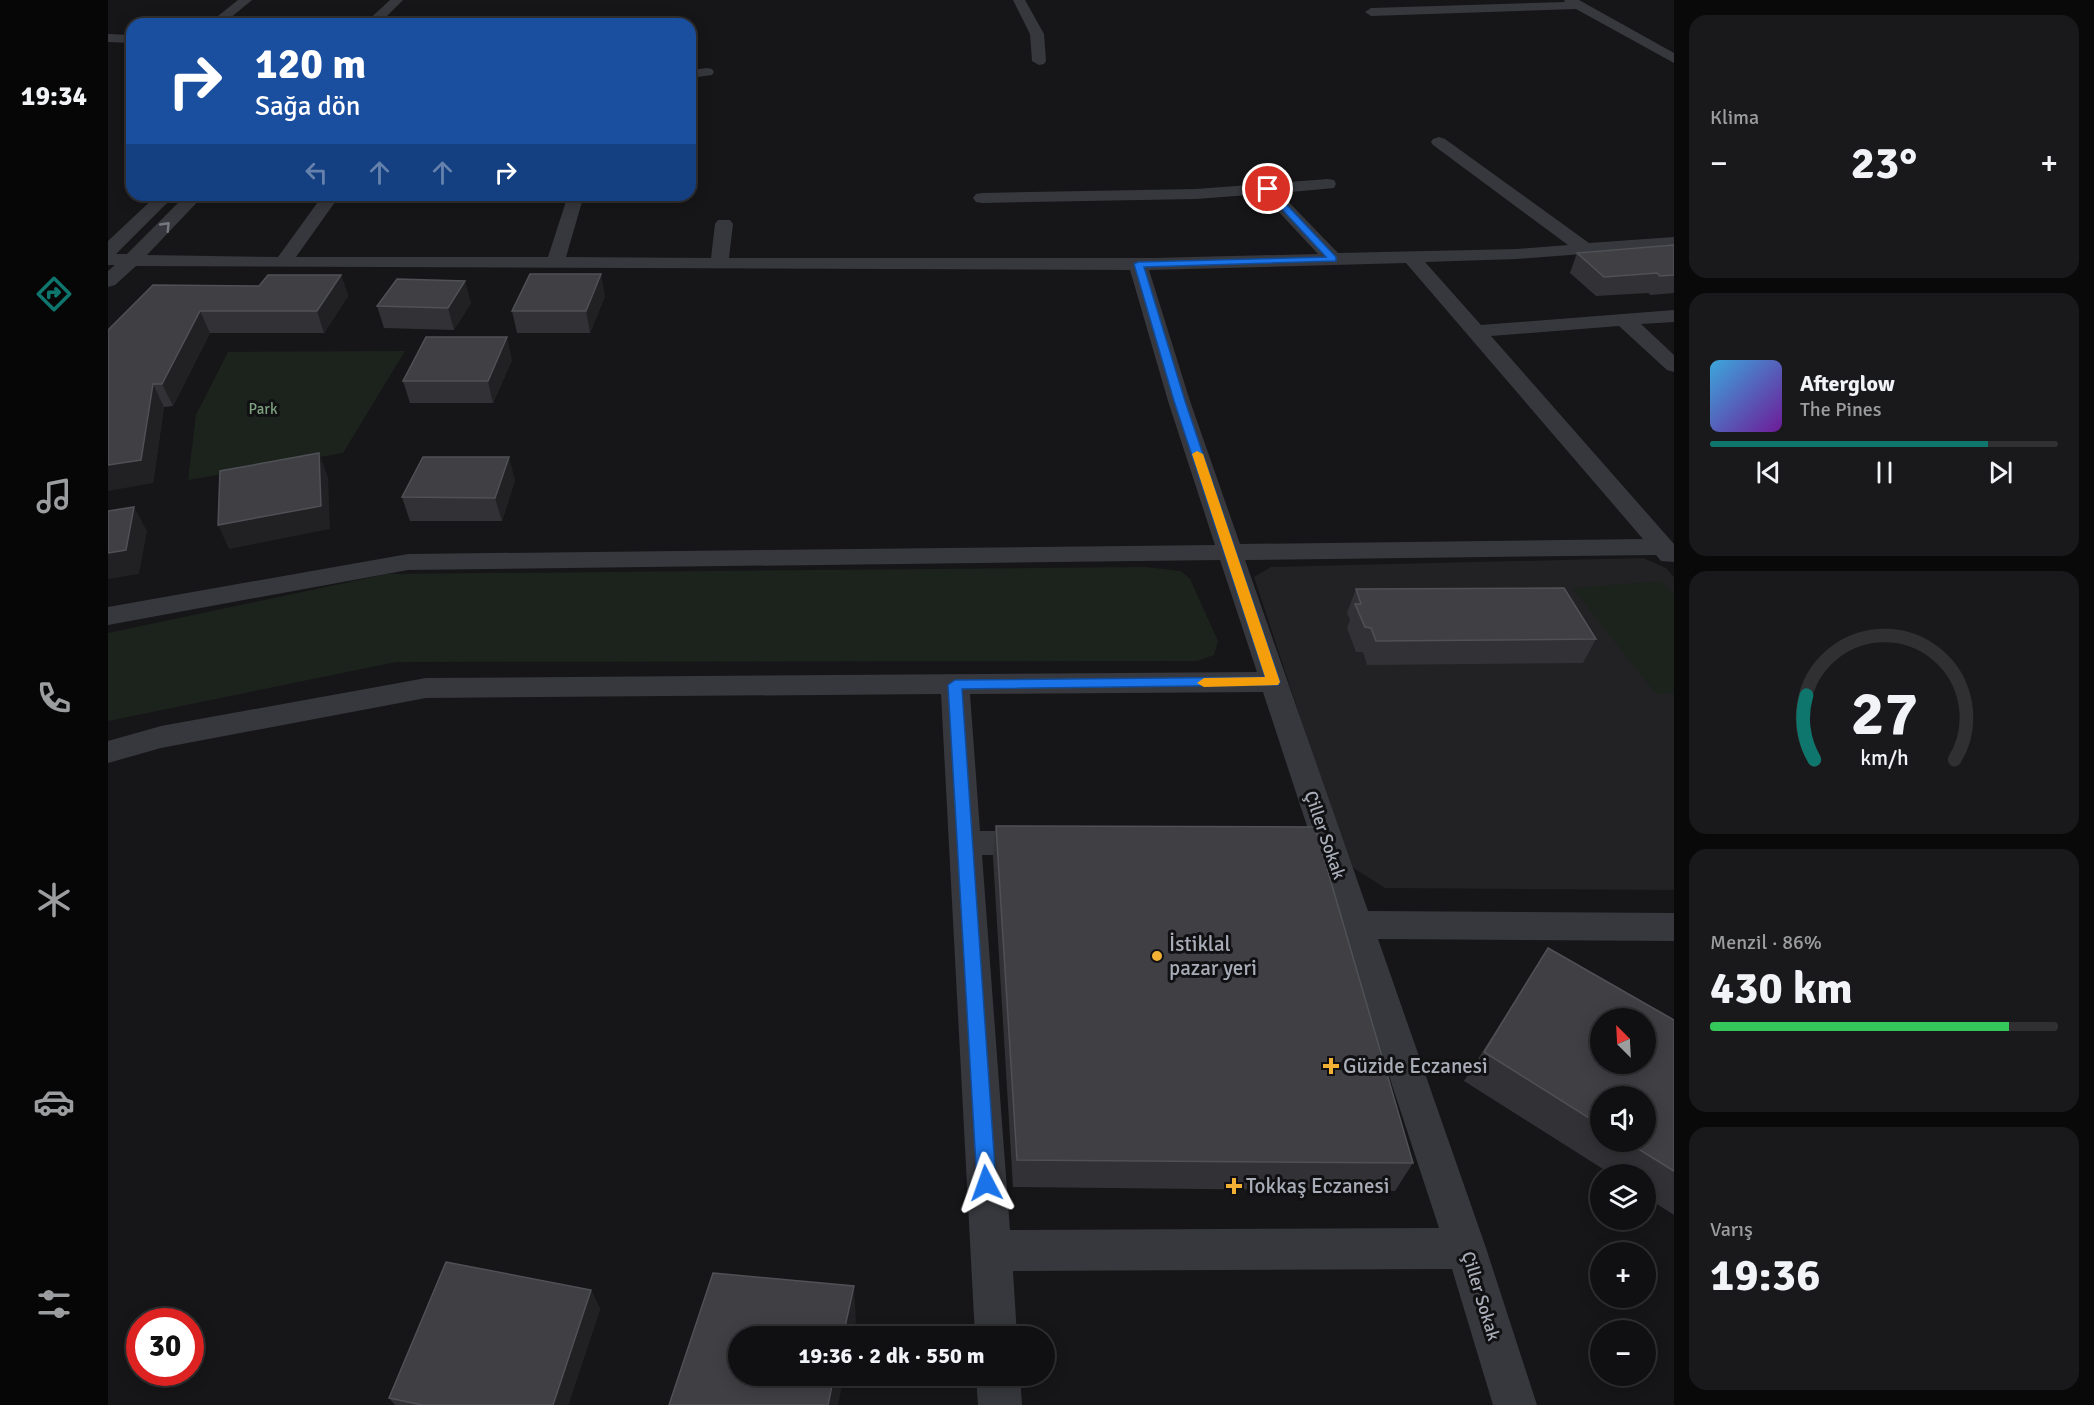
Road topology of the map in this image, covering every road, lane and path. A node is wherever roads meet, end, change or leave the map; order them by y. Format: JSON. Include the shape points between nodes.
{"nodes":[{"id":1,"x":246,"y":0,"type":"edge"},
{"id":2,"x":397,"y":0,"type":"edge"},
{"id":3,"x":1019,"y":0,"type":"edge"},
{"id":4,"x":1574,"y":3,"type":"edge"},
{"id":5,"x":1488,"y":8,"type":"junction"},
{"id":6,"x":1371,"y":12,"type":"dead end"},
{"id":7,"x":223,"y":18,"type":"edge"},
{"id":8,"x":378,"y":18,"type":"edge"},
{"id":9,"x":1508,"y":20,"type":"dead end"},
{"id":10,"x":108,"y":38,"type":"edge"},
{"id":11,"x":126,"y":39,"type":"edge"},
{"id":12,"x":1674,"y":58,"type":"edge"},
{"id":13,"x":1039,"y":61,"type":"dead end"},
{"id":14,"x":707,"y":72,"type":"dead end"},
{"id":15,"x":696,"y":73,"type":"edge"},
{"id":16,"x":1439,"y":142,"type":"dead end"},
{"id":17,"x":1328,"y":184,"type":"dead end"},
{"id":18,"x":1268,"y":189,"type":"junction"},
{"id":19,"x":982,"y":198,"type":"dead end"},
{"id":20,"x":161,"y":201,"type":"edge"},
{"id":21,"x":190,"y":201,"type":"edge"},
{"id":22,"x":328,"y":201,"type":"edge"},
{"id":23,"x":575,"y":201,"type":"edge"},
{"id":24,"x":724,"y":224,"type":"dead end"},
{"id":25,"x":1674,"y":242,"type":"edge"},
{"id":26,"x":1586,"y":249,"type":"junction"},
{"id":27,"x":108,"y":250,"type":"edge"},
{"id":28,"x":1411,"y":257,"type":"junction"},
{"id":29,"x":1333,"y":259,"type":"junction"},
{"id":30,"x":108,"y":260,"type":"edge"},
{"id":31,"x":132,"y":260,"type":"junction"},
{"id":32,"x":283,"y":262,"type":"junction"},
{"id":33,"x":555,"y":263,"type":"junction"},
{"id":34,"x":719,"y":263,"type":"junction"},
{"id":35,"x":1138,"y":264,"type":"junction"},
{"id":36,"x":108,"y":280,"type":"edge"},
{"id":37,"x":1674,"y":316,"type":"edge"},
{"id":38,"x":1624,"y":320,"type":"junction"},
{"id":39,"x":1476,"y":331,"type":"junction"},
{"id":40,"x":1674,"y":366,"type":"edge"},
{"id":41,"x":1230,"y":552,"type":"junction"},
{"id":42,"x":1668,"y":553,"type":"edge"},
{"id":43,"x":108,"y":616,"type":"edge"},
{"id":44,"x":1273,"y":682,"type":"junction"},
{"id":45,"x":955,"y":685,"type":"junction"},
{"id":46,"x":108,"y":752,"type":"edge"},
{"id":47,"x":1326,"y":837,"type":"junction"},
{"id":48,"x":1292,"y":839,"type":"edge"},
{"id":49,"x":965,"y":843,"type":"junction"},
{"id":50,"x":1059,"y":843,"type":"edge"},
{"id":51,"x":1356,"y":925,"type":"junction"},
{"id":52,"x":1674,"y":927,"type":"edge"},
{"id":53,"x":1466,"y":1248,"type":"junction"},
{"id":54,"x":990,"y":1251,"type":"junction"},
{"id":55,"x":995,"y":1326,"type":"edge"},
{"id":56,"x":999,"y":1386,"type":"edge"},
{"id":57,"x":1000,"y":1405,"type":"edge"},
{"id":58,"x":1515,"y":1405,"type":"edge"}],
"edges":[{"from":1,"to":7,"type":"street"},
{"from":2,"to":8,"type":"street"},
{"from":3,"to":13,"type":"street","via":[[1037,34]]},
{"from":4,"to":5,"type":"street"},
{"from":4,"to":12,"type":"street"},
{"from":5,"to":6,"type":"street"},
{"from":5,"to":9,"type":"street"},
{"from":10,"to":11,"type":"street"},
{"from":14,"to":15,"type":"street"},
{"from":16,"to":26,"type":"street"},
{"from":17,"to":18,"type":"street"},
{"from":18,"to":19,"type":"street"},
{"from":18,"to":29,"type":"street"},
{"from":20,"to":27,"type":"street"},
{"from":31,"to":21,"type":"street","one_way":true},
{"from":22,"to":32,"type":"street"},
{"from":23,"to":33,"type":"street"},
{"from":24,"to":34,"type":"street"},
{"from":25,"to":26,"type":"street"},
{"from":26,"to":28,"type":"street"},
{"from":28,"to":29,"type":"street"},
{"from":28,"to":39,"type":"street"},
{"from":29,"to":35,"type":"street"},
{"from":30,"to":31,"type":"street"},
{"from":31,"to":32,"type":"street"},
{"from":31,"to":36,"type":"street"},
{"from":32,"to":33,"type":"street"},
{"from":33,"to":34,"type":"street"},
{"from":34,"to":35,"type":"street"},
{"from":35,"to":41,"type":"street","name":"Çiller Sokak"},
{"from":37,"to":38,"type":"street"},
{"from":38,"to":39,"type":"street"},
{"from":38,"to":40,"type":"street"},
{"from":39,"to":42,"type":"street"},
{"from":41,"to":42,"type":"street"},
{"from":41,"to":43,"type":"street","via":[[408,562]]},
{"from":41,"to":44,"type":"street","name":"Çiller Sokak"},
{"from":44,"to":45,"type":"street"},
{"from":44,"to":47,"type":"street","name":"Çiller Sokak"},
{"from":45,"to":46,"type":"street","via":[[426,688],[161,737]]},
{"from":45,"to":49,"type":"street"},
{"from":47,"to":48,"type":"street"},
{"from":47,"to":51,"type":"street","name":"Çiller Sokak"},
{"from":49,"to":50,"type":"street"},
{"from":49,"to":54,"type":"street"},
{"from":51,"to":52,"type":"street"},
{"from":51,"to":53,"type":"street","name":"Çiller Sokak"},
{"from":53,"to":54,"type":"street"},
{"from":53,"to":58,"type":"street","name":"Çiller Sokak"},
{"from":54,"to":55,"type":"street"},
{"from":56,"to":57,"type":"street"}]}
